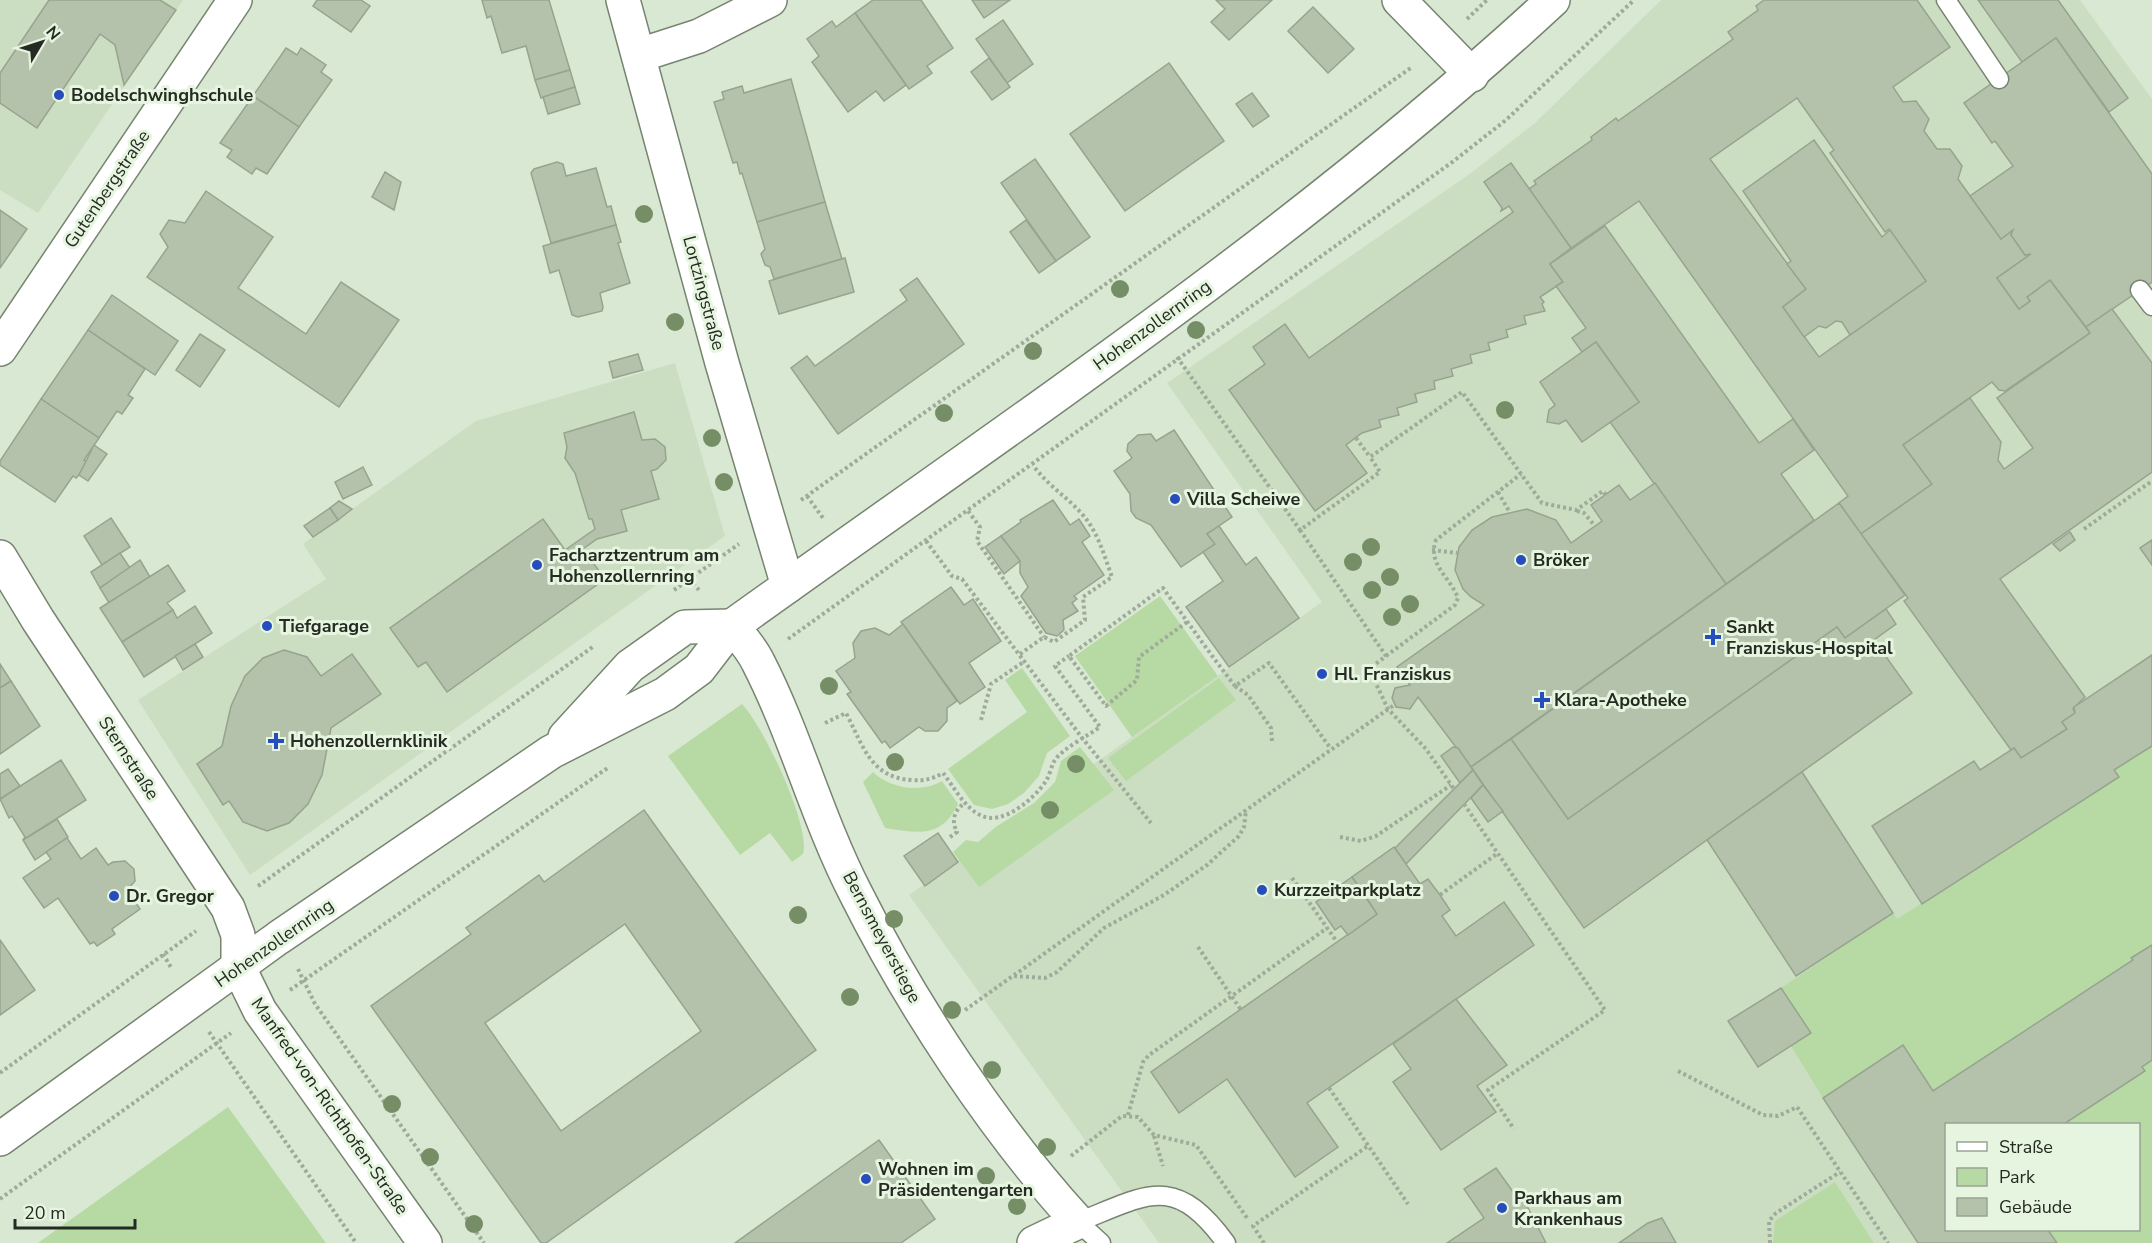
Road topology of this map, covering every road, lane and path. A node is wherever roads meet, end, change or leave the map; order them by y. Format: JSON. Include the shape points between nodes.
{"nodes":[{"id":1,"x":236,"y":0,"type":"edge"},
{"id":2,"x":623,"y":0,"type":"edge"},
{"id":3,"x":770,"y":0,"type":"edge"},
{"id":4,"x":1399,"y":0,"type":"edge"},
{"id":5,"x":1488,"y":0,"type":"edge"},
{"id":6,"x":1553,"y":0,"type":"edge"},
{"id":7,"x":1634,"y":0,"type":"edge"},
{"id":8,"x":1946,"y":0,"type":"edge"},
{"id":9,"x":1442,"y":44,"type":"junction"},
{"id":10,"x":640,"y":55,"type":"junction"},
{"id":11,"x":1472,"y":75,"type":"junction"},
{"id":12,"x":1999,"y":79,"type":"dead end"},
{"id":13,"x":2140,"y":290,"type":"dead end"},
{"id":14,"x":2152,"y":306,"type":"edge"},
{"id":15,"x":1154,"y":325,"type":"junction"},
{"id":16,"x":0,"y":349,"type":"edge"},
{"id":17,"x":1178,"y":360,"type":"junction"},
{"id":18,"x":1356,"y":438,"type":"dead end"},
{"id":19,"x":1370,"y":457,"type":"junction"},
{"id":20,"x":1033,"y":464,"type":"junction"},
{"id":21,"x":1521,"y":474,"type":"junction"},
{"id":22,"x":2152,"y":481,"type":"edge"},
{"id":23,"x":1497,"y":492,"type":"junction"},
{"id":24,"x":1606,"y":495,"type":"dead end"},
{"id":25,"x":1576,"y":510,"type":"junction"},
{"id":26,"x":968,"y":511,"type":"junction"},
{"id":27,"x":1509,"y":511,"type":"dead end"},
{"id":28,"x":768,"y":524,"type":"junction"},
{"id":29,"x":1595,"y":526,"type":"dead end"},
{"id":30,"x":2084,"y":529,"type":"dead end"},
{"id":31,"x":1300,"y":530,"type":"junction"},
{"id":32,"x":926,"y":541,"type":"junction"},
{"id":33,"x":1432,"y":550,"type":"junction"},
{"id":34,"x":1457,"y":553,"type":"dead end"},
{"id":35,"x":0,"y":557,"type":"edge"},
{"id":36,"x":788,"y":586,"type":"junction"},
{"id":37,"x":672,"y":591,"type":"dead end"},
{"id":38,"x":1187,"y":622,"type":"junction"},
{"id":39,"x":732,"y":626,"type":"junction"},
{"id":40,"x":1044,"y":637,"type":"junction"},
{"id":41,"x":599,"y":643,"type":"dead end"},
{"id":42,"x":1020,"y":654,"type":"junction"},
{"id":43,"x":1069,"y":656,"type":"junction"},
{"id":44,"x":1386,"y":657,"type":"junction"},
{"id":45,"x":758,"y":661,"type":"junction"},
{"id":46,"x":1025,"y":661,"type":"junction"},
{"id":47,"x":1235,"y":686,"type":"junction"},
{"id":48,"x":1394,"y":705,"type":"dead end"},
{"id":49,"x":1388,"y":709,"type":"junction"},
{"id":50,"x":981,"y":720,"type":"dead end"},
{"id":51,"x":831,"y":721,"type":"dead end"},
{"id":52,"x":1083,"y":739,"type":"junction"},
{"id":53,"x":1272,"y":741,"type":"dead end"},
{"id":54,"x":1331,"y":749,"type":"junction"},
{"id":55,"x":551,"y":752,"type":"junction"},
{"id":56,"x":614,"y":764,"type":"dead end"},
{"id":57,"x":965,"y":803,"type":"junction"},
{"id":58,"x":1464,"y":804,"type":"dead end"},
{"id":59,"x":1246,"y":810,"type":"junction"},
{"id":60,"x":1151,"y":824,"type":"dead end"},
{"id":61,"x":950,"y":837,"type":"dead end"},
{"id":62,"x":1340,"y":837,"type":"dead end"},
{"id":63,"x":1498,"y":853,"type":"junction"},
{"id":64,"x":1292,"y":878,"type":"dead end"},
{"id":65,"x":1440,"y":895,"type":"dead end"},
{"id":66,"x":228,"y":908,"type":"junction"},
{"id":67,"x":1327,"y":928,"type":"junction"},
{"id":68,"x":1337,"y":942,"type":"dead end"},
{"id":69,"x":1198,"y":947,"type":"dead end"},
{"id":70,"x":238,"y":966,"type":"junction"},
{"id":71,"x":1014,"y":976,"type":"junction"},
{"id":72,"x":305,"y":980,"type":"junction"},
{"id":73,"x":1232,"y":996,"type":"junction"},
{"id":74,"x":1241,"y":1010,"type":"dead end"},
{"id":75,"x":260,"y":1011,"type":"junction"},
{"id":76,"x":935,"y":1032,"type":"junction"},
{"id":77,"x":216,"y":1045,"type":"junction"},
{"id":78,"x":1678,"y":1071,"type":"dead end"},
{"id":79,"x":0,"y":1073,"type":"edge"},
{"id":80,"x":1329,"y":1088,"type":"dead end"},
{"id":81,"x":1128,"y":1115,"type":"junction"},
{"id":82,"x":1514,"y":1129,"type":"dead end"},
{"id":83,"x":0,"y":1139,"type":"edge"},
{"id":84,"x":1368,"y":1146,"type":"junction"},
{"id":85,"x":1840,"y":1172,"type":"junction"},
{"id":86,"x":1041,"y":1179,"type":"junction"},
{"id":87,"x":0,"y":1199,"type":"edge"},
{"id":88,"x":1408,"y":1204,"type":"dead end"},
{"id":89,"x":1253,"y":1226,"type":"junction"},
{"id":90,"x":1089,"y":1233,"type":"edge"},
{"id":91,"x":356,"y":1243,"type":"edge"},
{"id":92,"x":425,"y":1243,"type":"edge"},
{"id":93,"x":484,"y":1243,"type":"edge"},
{"id":94,"x":1034,"y":1243,"type":"edge"},
{"id":95,"x":1226,"y":1243,"type":"edge"},
{"id":96,"x":1264,"y":1243,"type":"edge"},
{"id":97,"x":1770,"y":1243,"type":"edge"},
{"id":98,"x":1888,"y":1243,"type":"edge"}],
"edges":[{"from":1,"to":16,"type":"street","name":"Gutenbergstraße"},
{"from":2,"to":10,"type":"street","name":"Lortzingstraße"},
{"from":3,"to":10,"type":"street","via":[[699,36]]},
{"from":4,"to":9,"type":"street"},
{"from":5,"to":9,"type":"path"},
{"from":6,"to":11,"type":"street","name":"Hohenzollernring"},
{"from":7,"to":17,"type":"path","via":[[1497,126]]},
{"from":8,"to":12,"type":"lane"},
{"from":9,"to":11,"type":"street"},
{"from":9,"to":28,"type":"path","via":[[1376,95]]},
{"from":10,"to":28,"type":"street","name":"Lortzingstraße"},
{"from":11,"to":15,"type":"street","name":"Hohenzollernring","via":[[1300,215]]},
{"from":13,"to":14,"type":"lane"},
{"from":15,"to":17,"type":"path"},
{"from":15,"to":36,"type":"street","name":"Hohenzollernring"},
{"from":17,"to":20,"type":"path"},
{"from":17,"to":31,"type":"path"},
{"from":18,"to":19,"type":"path"},
{"from":19,"to":21,"type":"path","via":[[1462,392]]},
{"from":19,"to":31,"type":"path","via":[[1380,472]]},
{"from":20,"to":26,"type":"path"},
{"from":20,"to":40,"type":"path","via":[[1082,514],[1097,536],[1112,577],[1083,597],[1085,620],[1054,642]]},
{"from":21,"to":23,"type":"path"},
{"from":21,"to":25,"type":"path","via":[[1542,503]]},
{"from":22,"to":30,"type":"path"},
{"from":23,"to":27,"type":"path"},
{"from":23,"to":33,"type":"path","via":[[1436,540]]},
{"from":24,"to":25,"type":"path","via":[[1603,490]]},
{"from":25,"to":29,"type":"path"},
{"from":26,"to":32,"type":"path"},
{"from":26,"to":40,"type":"path","via":[[980,527],[977,541]]},
{"from":28,"to":36,"type":"street","name":"Lortzingstraße"},
{"from":28,"to":37,"type":"path"},
{"from":31,"to":44,"type":"path"},
{"from":32,"to":42,"type":"path","via":[[952,576],[962,579]]},
{"from":32,"to":45,"type":"path"},
{"from":33,"to":34,"type":"path"},
{"from":33,"to":44,"type":"path","via":[[1455,590],[1455,605]]},
{"from":35,"to":66,"type":"street","name":"Sternstraße"},
{"from":36,"to":39,"type":"street","name":"Hohenzollernring"},
{"from":38,"to":43,"type":"path","via":[[1163,588]]},
{"from":38,"to":43,"type":"path","via":[[1139,657],[1137,680],[1106,706]]},
{"from":38,"to":47,"type":"path"},
{"from":39,"to":45,"type":"street","name":"Bernsmeyerstiege"},
{"from":39,"to":55,"type":"street","name":"Hohenzollernring","via":[[699,669],[665,694]]},
{"from":39,"to":55,"type":"street","name":"Hohenzollernring","via":[[685,627],[630,666]]},
{"from":40,"to":42,"type":"path"},
{"from":41,"to":66,"type":"path"},
{"from":42,"to":46,"type":"path"},
{"from":43,"to":52,"type":"path","via":[[1055,666],[1100,727]]},
{"from":44,"to":49,"type":"path","via":[[1369,669]]},
{"from":45,"to":76,"type":"street","name":"Bernsmeyerstiege","via":[[854,892]]},
{"from":46,"to":50,"type":"path","via":[[991,684]]},
{"from":46,"to":52,"type":"path"},
{"from":47,"to":53,"type":"path","via":[[1248,695],[1271,728]]},
{"from":47,"to":54,"type":"path","via":[[1269,663]]},
{"from":48,"to":49,"type":"path"},
{"from":49,"to":54,"type":"path"},
{"from":49,"to":62,"type":"path","via":[[1426,749],[1453,787],[1376,836],[1361,841]]},
{"from":51,"to":57,"type":"path","via":[[846,713],[879,771],[900,779],[920,780],[932,780],[944,773]]},
{"from":52,"to":57,"type":"path","via":[[1055,758],[1046,781],[1013,812],[994,818],[981,816]]},
{"from":52,"to":60,"type":"path"},
{"from":54,"to":59,"type":"path"},
{"from":55,"to":70,"type":"street","name":"Hohenzollernring"},
{"from":56,"to":72,"type":"path"},
{"from":57,"to":61,"type":"path","via":[[954,816],[957,832]]},
{"from":58,"to":63,"type":"path"},
{"from":59,"to":71,"type":"path"},
{"from":59,"to":71,"type":"path","via":[[1239,836],[1187,879],[1104,928],[1067,964],[1045,978]]},
{"from":63,"to":65,"type":"path"},
{"from":63,"to":82,"type":"path","via":[[1605,1011],[1488,1090]]},
{"from":64,"to":67,"type":"path"},
{"from":66,"to":70,"type":"street","name":"Sternstraße","via":[[238,935]]},
{"from":66,"to":79,"type":"path"},
{"from":67,"to":68,"type":"path"},
{"from":67,"to":73,"type":"path"},
{"from":69,"to":73,"type":"path"},
{"from":70,"to":75,"type":"street","name":"Manfred-von-Richthofen-Straße"},
{"from":70,"to":83,"type":"street","name":"Hohenzollernring"},
{"from":71,"to":76,"type":"path"},
{"from":72,"to":75,"type":"path"},
{"from":72,"to":93,"type":"path","via":[[315,1004]]},
{"from":73,"to":74,"type":"path"},
{"from":73,"to":81,"type":"path","via":[[1149,1055],[1143,1062]]},
{"from":75,"to":77,"type":"path"},
{"from":75,"to":92,"type":"street","name":"Manfred-von-Richthofen-Straße"},
{"from":76,"to":86,"type":"street","name":"Bernsmeyerstiege"},
{"from":77,"to":87,"type":"path"},
{"from":77,"to":91,"type":"path"},
{"from":78,"to":85,"type":"path","via":[[1763,1115],[1778,1116],[1797,1107]]},
{"from":80,"to":84,"type":"path"},
{"from":81,"to":86,"type":"path"},
{"from":81,"to":89,"type":"path","via":[[1138,1117],[1154,1135],[1196,1145]]},
{"from":84,"to":88,"type":"path"},
{"from":84,"to":89,"type":"path"},
{"from":85,"to":97,"type":"path","via":[[1776,1213],[1769,1221]]},
{"from":85,"to":98,"type":"path"},
{"from":86,"to":90,"type":"street","name":"Bernsmeyerstiege"},
{"from":89,"to":96,"type":"path"},
{"from":90,"to":94,"type":"street"},
{"from":90,"to":95,"type":"lane","via":[[1146,1196],[1173,1195],[1198,1210]]}]}
